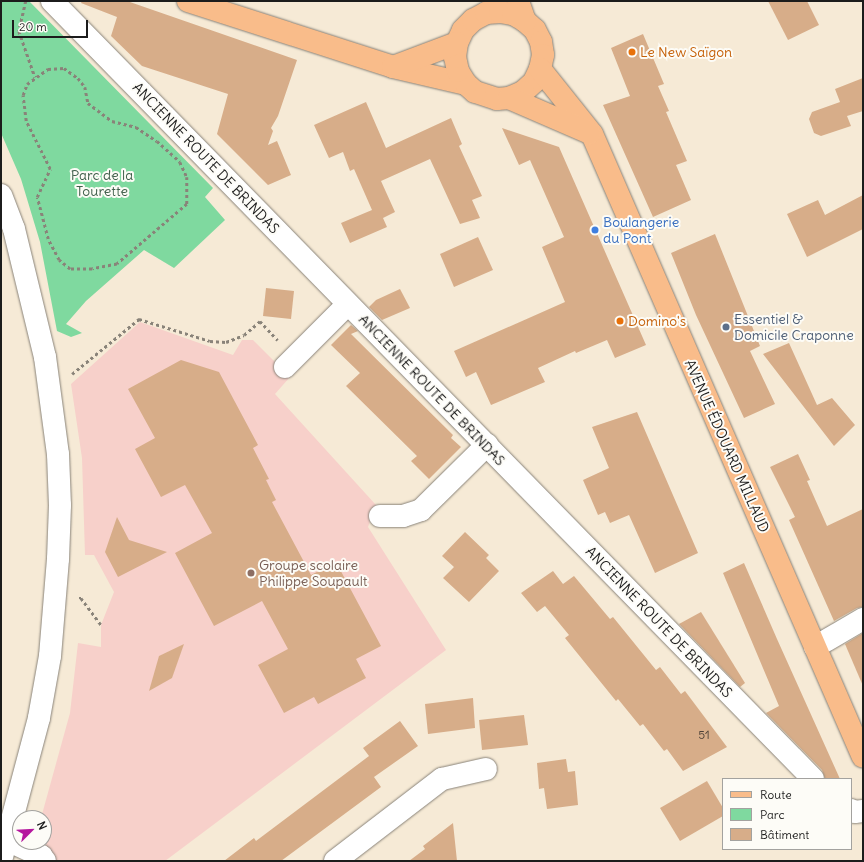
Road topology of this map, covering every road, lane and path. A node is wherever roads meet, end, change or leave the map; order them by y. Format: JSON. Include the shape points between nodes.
{"nodes":[{"id":1,"x":26,"y":1,"type":"edge"},
{"id":2,"x":52,"y":1,"type":"edge"},
{"id":3,"x":188,"y":1,"type":"edge"},
{"id":4,"x":487,"y":7,"type":"edge"},
{"id":5,"x":522,"y":11,"type":"edge"},
{"id":6,"x":457,"y":43,"type":"junction"},
{"id":7,"x":393,"y":67,"type":"junction"},
{"id":8,"x":540,"y":69,"type":"junction"},
{"id":9,"x":35,"y":77,"type":"junction"},
{"id":10,"x":466,"y":84,"type":"junction"},
{"id":11,"x":509,"y":98,"type":"junction"},
{"id":12,"x":592,"y":134,"type":"junction"},
{"id":13,"x":1,"y":195,"type":"edge"},
{"id":14,"x":348,"y":304,"type":"junction"},
{"id":15,"x":290,"y":362,"type":"joint"},
{"id":16,"x":49,"y":384,"type":"junction"},
{"id":17,"x":487,"y":445,"type":"junction"},
{"id":18,"x":380,"y":516,"type":"dead end"},
{"id":19,"x":863,"y":620,"type":"edge"},
{"id":20,"x":815,"y":647,"type":"junction"},
{"id":21,"x":863,"y":757,"type":"edge"},
{"id":22,"x":486,"y":769,"type":"dead end"},
{"id":23,"x":812,"y":778,"type":"edge"},
{"id":24,"x":852,"y":810,"type":"edge"},
{"id":25,"x":863,"y":811,"type":"edge"},
{"id":26,"x":7,"y":840,"type":"junction"},
{"id":27,"x":1,"y":861,"type":"edge"},
{"id":28,"x":45,"y":861,"type":"edge"},
{"id":29,"x":335,"y":861,"type":"edge"}],
"edges":[{"from":1,"to":9,"type":"path","via":[[19,31]]},
{"from":2,"to":14,"type":"street","name":"ANCIENNE ROUTE DE BRINDAS"},
{"from":3,"to":7,"type":"main road"},
{"from":4,"to":5,"type":"main road","via":[[513,14]]},
{"from":4,"to":6,"type":"main road","via":[[463,30]]},
{"from":5,"to":8,"type":"main road","via":[[540,42],[543,55]]},
{"from":6,"to":7,"type":"main road"},
{"from":6,"to":10,"type":"main road","via":[[455,57],[458,71]]},
{"from":7,"to":10,"type":"main road"},
{"from":8,"to":11,"type":"main road","via":[[534,82],[523,92]]},
{"from":8,"to":12,"type":"main road","name":"AVENUE ÉDOUARD MILLAUD"},
{"from":9,"to":9,"type":"path","via":[[48,69],[64,68],[78,78],[84,87],[88,103],[112,121],[136,127],[157,141],[180,162],[187,177],[187,204],[117,264],[92,270],[70,269],[59,260],[48,239],[37,197],[50,169],[26,121],[23,96],[27,84]]},
{"from":10,"to":11,"type":"main road","via":[[486,97]]},
{"from":11,"to":12,"type":"main road"},
{"from":12,"to":20,"type":"main road","name":"AVENUE ÉDOUARD MILLAUD"},
{"from":13,"to":16,"type":"street","via":[[14,229],[40,334]]},
{"from":14,"to":15,"type":"street"},
{"from":14,"to":17,"type":"street","name":"ANCIENNE ROUTE DE BRINDAS"},
{"from":15,"to":16,"type":"path","via":[[260,321],[244,334],[226,342],[210,341],[138,319],[92,360],[67,378]]},
{"from":16,"to":26,"type":"street","via":[[58,454],[60,505],[50,649],[39,718]]},
{"from":17,"to":18,"type":"street","via":[[421,510],[403,516]]},
{"from":17,"to":23,"type":"street","name":"ANCIENNE ROUTE DE BRINDAS"},
{"from":19,"to":20,"type":"street"},
{"from":20,"to":21,"type":"main road","name":"AVENUE ÉDOUARD MILLAUD"},
{"from":22,"to":29,"type":"street","via":[[442,778]]},
{"from":24,"to":25,"type":"street"},
{"from":26,"to":27,"type":"street"},
{"from":26,"to":28,"type":"street","via":[[41,856]]}]}
